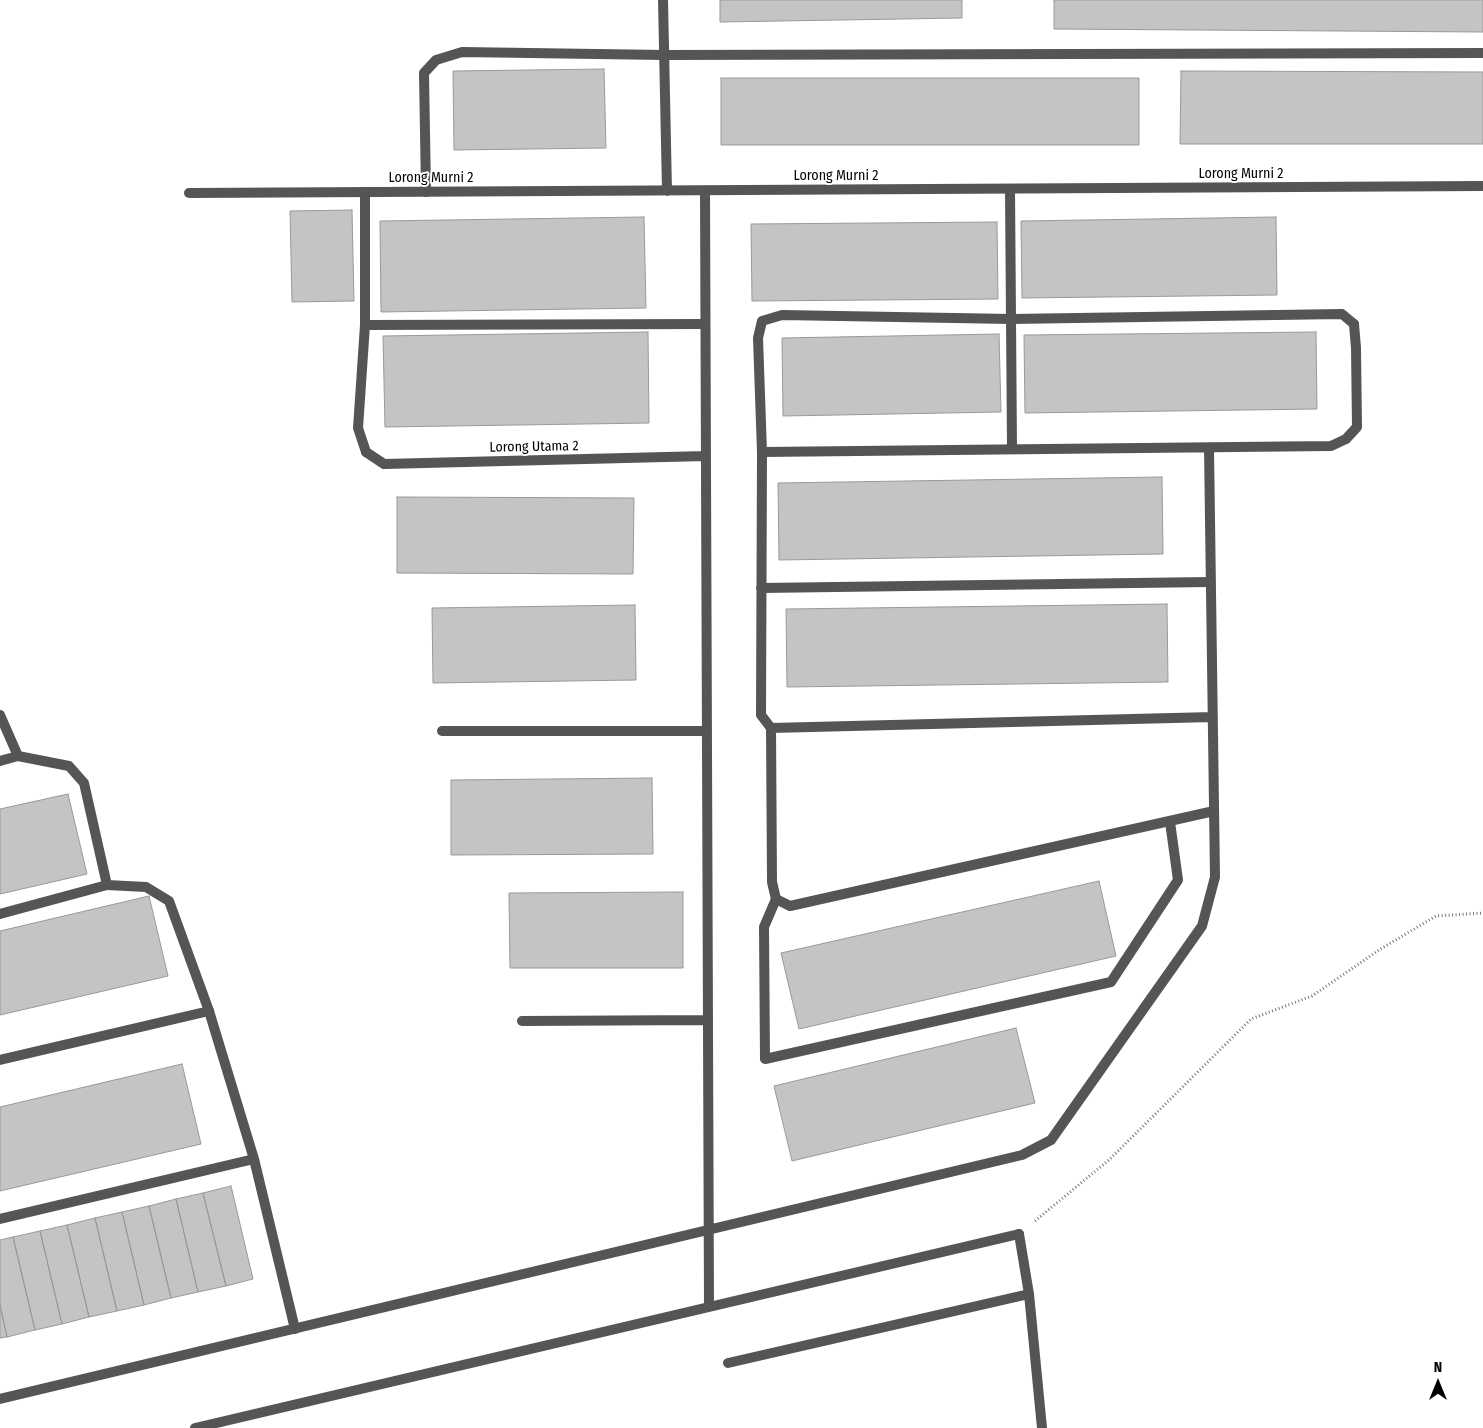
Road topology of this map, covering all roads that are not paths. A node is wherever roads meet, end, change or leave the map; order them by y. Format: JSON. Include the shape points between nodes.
{"nodes":[{"id":1,"x":663,"y":0,"type":"edge"},
{"id":2,"x":1483,"y":53,"type":"edge"},
{"id":3,"x":664,"y":55,"type":"junction"},
{"id":4,"x":1483,"y":186,"type":"edge"},
{"id":5,"x":1010,"y":189,"type":"junction"},
{"id":6,"x":667,"y":191,"type":"junction"},
{"id":7,"x":705,"y":191,"type":"junction"},
{"id":8,"x":366,"y":192,"type":"junction"},
{"id":9,"x":426,"y":192,"type":"junction"},
{"id":10,"x":189,"y":193,"type":"dead end"},
{"id":11,"x":1012,"y":319,"type":"junction"},
{"id":12,"x":705,"y":324,"type":"junction"},
{"id":13,"x":365,"y":325,"type":"junction"},
{"id":14,"x":1209,"y":448,"type":"junction"},
{"id":15,"x":1012,"y":450,"type":"junction"},
{"id":16,"x":762,"y":452,"type":"junction"},
{"id":17,"x":706,"y":456,"type":"junction"},
{"id":18,"x":1210,"y":582,"type":"junction"},
{"id":19,"x":761,"y":588,"type":"junction"},
{"id":20,"x":0,"y":715,"type":"edge"},
{"id":21,"x":1213,"y":717,"type":"junction"},
{"id":22,"x":771,"y":728,"type":"junction"},
{"id":23,"x":442,"y":731,"type":"dead end"},
{"id":24,"x":707,"y":731,"type":"junction"},
{"id":25,"x":18,"y":756,"type":"junction"},
{"id":26,"x":0,"y":761,"type":"edge"},
{"id":27,"x":1214,"y":811,"type":"junction"},
{"id":28,"x":1170,"y":822,"type":"junction"},
{"id":29,"x":107,"y":885,"type":"junction"},
{"id":30,"x":776,"y":899,"type":"junction"},
{"id":31,"x":0,"y":914,"type":"edge"},
{"id":32,"x":209,"y":1011,"type":"junction"},
{"id":33,"x":708,"y":1020,"type":"junction"},
{"id":34,"x":522,"y":1021,"type":"dead end"},
{"id":35,"x":0,"y":1060,"type":"edge"},
{"id":36,"x":254,"y":1159,"type":"junction"},
{"id":37,"x":0,"y":1219,"type":"edge"},
{"id":38,"x":709,"y":1230,"type":"junction"},
{"id":39,"x":1029,"y":1294,"type":"junction"},
{"id":40,"x":709,"y":1306,"type":"junction"},
{"id":41,"x":294,"y":1329,"type":"junction"},
{"id":42,"x":728,"y":1363,"type":"dead end"},
{"id":43,"x":0,"y":1399,"type":"edge"},
{"id":44,"x":196,"y":1428,"type":"edge"},
{"id":45,"x":1042,"y":1428,"type":"edge"}],
"edges":[{"from":1,"to":3,"type":"street"},
{"from":2,"to":3,"type":"street"},
{"from":3,"to":6,"type":"street"},
{"from":3,"to":9,"type":"street","via":[[462,52],[436,60],[424,73]]},
{"from":4,"to":5,"type":"street","name":"Lorong Murni 2"},
{"from":5,"to":7,"type":"street","name":"Lorong Murni 2"},
{"from":5,"to":11,"type":"street"},
{"from":6,"to":7,"type":"street","name":"Lorong Murni 2"},
{"from":6,"to":9,"type":"street","name":"Lorong Murni 2"},
{"from":7,"to":12,"type":"street"},
{"from":8,"to":9,"type":"street","name":"Lorong Murni 2"},
{"from":8,"to":10,"type":"street","name":"Lorong Murni 2"},
{"from":8,"to":13,"type":"street"},
{"from":11,"to":14,"type":"street","via":[[1342,314],[1354,324],[1357,427],[1346,439],[1331,446]]},
{"from":11,"to":15,"type":"street"},
{"from":11,"to":16,"type":"street","via":[[782,316],[762,321],[758,338]]},
{"from":12,"to":13,"type":"street"},
{"from":12,"to":17,"type":"street"},
{"from":13,"to":17,"type":"street","name":"Lorong Utama 2","via":[[358,428],[366,452],[384,464]]},
{"from":14,"to":15,"type":"street"},
{"from":14,"to":18,"type":"street"},
{"from":15,"to":16,"type":"street"},
{"from":16,"to":19,"type":"street"},
{"from":17,"to":24,"type":"street"},
{"from":18,"to":19,"type":"street"},
{"from":18,"to":21,"type":"street"},
{"from":19,"to":22,"type":"street","via":[[761,715]]},
{"from":20,"to":25,"type":"street"},
{"from":21,"to":22,"type":"street"},
{"from":21,"to":27,"type":"street"},
{"from":22,"to":30,"type":"street","via":[[772,882]]},
{"from":23,"to":24,"type":"street"},
{"from":24,"to":33,"type":"street"},
{"from":25,"to":26,"type":"street"},
{"from":25,"to":29,"type":"street","via":[[69,766],[84,783]]},
{"from":27,"to":28,"type":"street"},
{"from":27,"to":38,"type":"street","via":[[1215,877],[1202,926],[1051,1140],[1022,1155]]},
{"from":28,"to":30,"type":"street","via":[[790,906]]},
{"from":28,"to":30,"type":"street","via":[[1178,880],[1111,982],[765,1059],[764,927]]},
{"from":29,"to":31,"type":"street"},
{"from":29,"to":32,"type":"street","via":[[146,887],[170,901]]},
{"from":32,"to":35,"type":"street"},
{"from":32,"to":36,"type":"street"},
{"from":33,"to":34,"type":"street"},
{"from":33,"to":38,"type":"street"},
{"from":36,"to":37,"type":"street"},
{"from":36,"to":41,"type":"street"},
{"from":38,"to":40,"type":"street"},
{"from":38,"to":41,"type":"street"},
{"from":39,"to":40,"type":"street","via":[[1019,1234]]},
{"from":39,"to":42,"type":"street"},
{"from":39,"to":45,"type":"street"},
{"from":40,"to":44,"type":"street"},
{"from":41,"to":43,"type":"street"}]}
